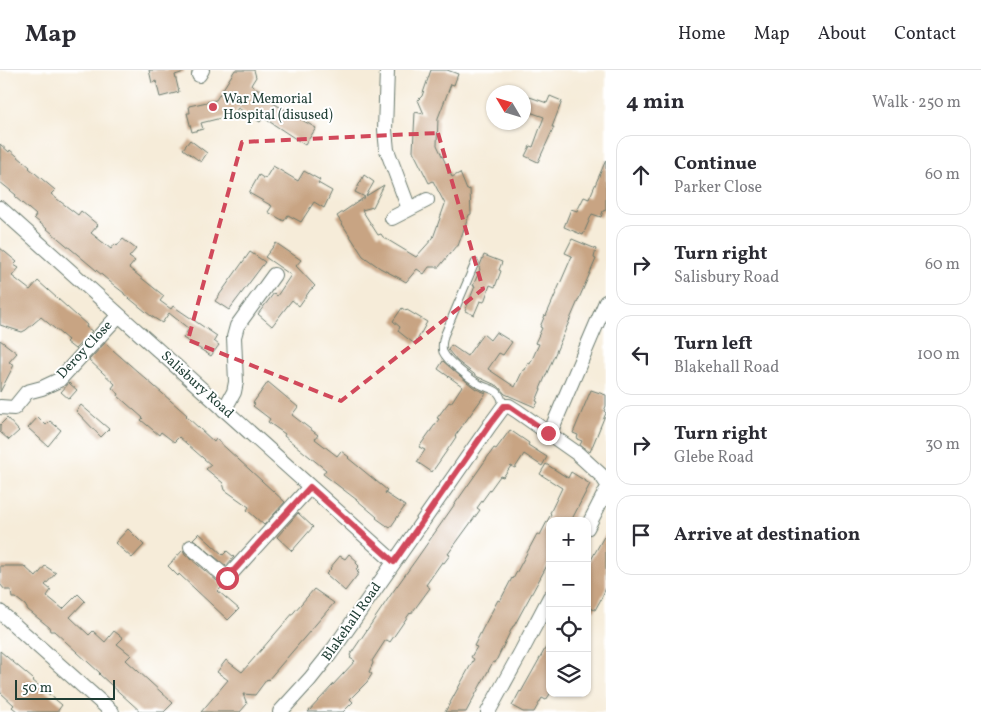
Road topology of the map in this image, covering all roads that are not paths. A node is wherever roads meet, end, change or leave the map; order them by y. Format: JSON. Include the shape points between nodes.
{"nodes":[{"id":1,"x":388,"y":74,"type":"edge"},
{"id":2,"x":427,"y":200,"type":"dead end"},
{"id":3,"x":0,"y":208,"type":"edge"},
{"id":4,"x":409,"y":209,"type":"junction"},
{"id":5,"x":392,"y":218,"type":"dead end"},
{"id":6,"x":475,"y":263,"type":"dead end"},
{"id":7,"x":274,"y":275,"type":"dead end"},
{"id":8,"x":606,"y":302,"type":"edge"},
{"id":9,"x":118,"y":315,"type":"junction"},
{"id":10,"x":504,"y":406,"type":"junction"},
{"id":11,"x":0,"y":407,"type":"edge"},
{"id":12,"x":224,"y":410,"type":"junction"},
{"id":13,"x":548,"y":433,"type":"junction"},
{"id":14,"x":606,"y":482,"type":"edge"},
{"id":15,"x":310,"y":487,"type":"junction"},
{"id":16,"x":606,"y":492,"type":"edge"},
{"id":17,"x":591,"y":520,"type":"edge"},
{"id":18,"x":191,"y":547,"type":"dead end"},
{"id":19,"x":394,"y":562,"type":"junction"},
{"id":20,"x":546,"y":605,"type":"edge"},
{"id":21,"x":0,"y":612,"type":"edge"},
{"id":22,"x":112,"y":712,"type":"edge"},
{"id":23,"x":280,"y":712,"type":"edge"},
{"id":24,"x":488,"y":712,"type":"edge"}],
"edges":[{"from":1,"to":4,"type":"street","via":[[387,150]]},
{"from":2,"to":4,"type":"street"},
{"from":3,"to":9,"type":"street","name":"Salisbury Road"},
{"from":4,"to":5,"type":"street"},
{"from":6,"to":10,"type":"lane","via":[[444,336],[443,350],[448,360],[458,368],[501,396]]},
{"from":7,"to":12,"type":"street","via":[[237,326],[234,337],[236,382]]},
{"from":8,"to":13,"type":"street"},
{"from":9,"to":11,"type":"street","name":"Deroy Close","via":[[59,380],[27,392],[14,408]]},
{"from":9,"to":12,"type":"street","name":"Salisbury Road"},
{"from":10,"to":13,"type":"street","via":[[509,406]]},
{"from":10,"to":19,"type":"street","name":"Blakehall Road"},
{"from":12,"to":15,"type":"street","name":"Salisbury Road"},
{"from":13,"to":14,"type":"street","via":[[578,454]]},
{"from":15,"to":18,"type":"street","via":[[227,578]]},
{"from":15,"to":19,"type":"street","name":"Salisbury Road"},
{"from":16,"to":17,"type":"street"},
{"from":19,"to":23,"type":"street","name":"Blakehall Road","via":[[321,666]]},
{"from":20,"to":24,"type":"street"},
{"from":21,"to":22,"type":"street"}]}
